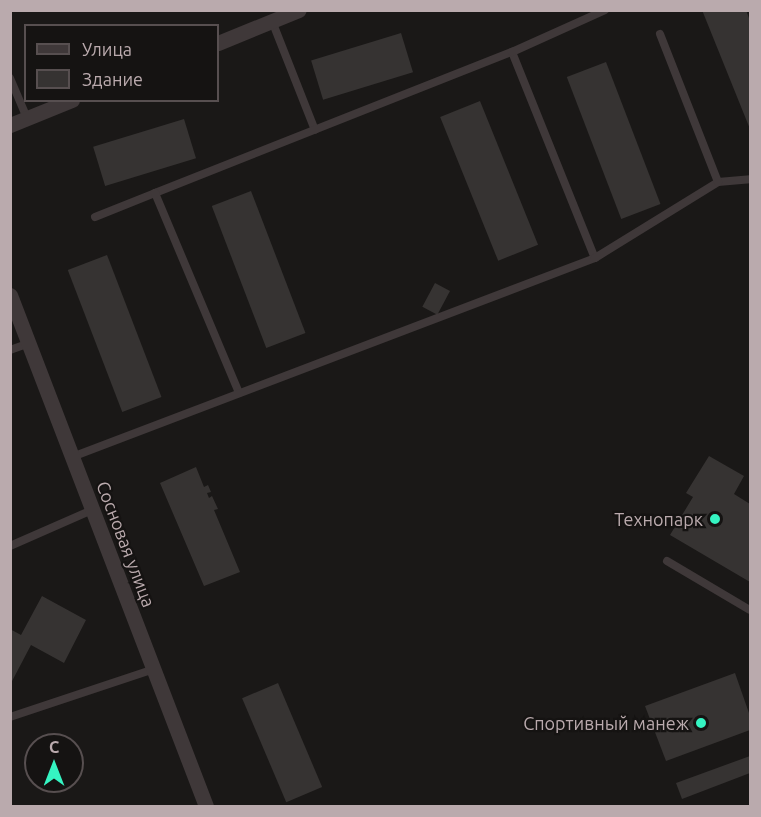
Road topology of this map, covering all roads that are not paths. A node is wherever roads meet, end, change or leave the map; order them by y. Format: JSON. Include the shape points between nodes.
{"nodes":[{"id":1,"x":298,"y":10,"type":"edge"},
{"id":2,"x":605,"y":10,"type":"edge"},
{"id":3,"x":272,"y":21,"type":"junction"},
{"id":4,"x":660,"y":34,"type":"dead end"},
{"id":5,"x":219,"y":43,"type":"edge"},
{"id":6,"x":512,"y":52,"type":"junction"},
{"id":7,"x":10,"y":78,"type":"edge"},
{"id":8,"x":67,"y":102,"type":"edge"},
{"id":9,"x":27,"y":118,"type":"junction"},
{"id":10,"x":10,"y":125,"type":"edge"},
{"id":11,"x":315,"y":130,"type":"junction"},
{"id":12,"x":750,"y":179,"type":"edge"},
{"id":13,"x":718,"y":183,"type":"junction"},
{"id":14,"x":155,"y":193,"type":"junction"},
{"id":15,"x":94,"y":217,"type":"dead end"},
{"id":16,"x":595,"y":258,"type":"junction"},
{"id":17,"x":10,"y":295,"type":"edge"},
{"id":18,"x":29,"y":343,"type":"junction"},
{"id":19,"x":10,"y":350,"type":"edge"},
{"id":20,"x":239,"y":393,"type":"junction"},
{"id":21,"x":72,"y":457,"type":"junction"},
{"id":22,"x":92,"y":510,"type":"junction"},
{"id":23,"x":11,"y":543,"type":"edge"},
{"id":24,"x":667,"y":561,"type":"dead end"},
{"id":25,"x":750,"y":610,"type":"edge"},
{"id":26,"x":154,"y":669,"type":"junction"},
{"id":27,"x":10,"y":717,"type":"edge"},
{"id":28,"x":206,"y":807,"type":"edge"}],
"edges":[{"from":1,"to":3,"type":"street"},
{"from":2,"to":6,"type":"lane"},
{"from":3,"to":5,"type":"street"},
{"from":3,"to":11,"type":"lane"},
{"from":4,"to":13,"type":"lane"},
{"from":6,"to":11,"type":"lane"},
{"from":6,"to":16,"type":"lane"},
{"from":7,"to":9,"type":"lane"},
{"from":8,"to":9,"type":"street"},
{"from":9,"to":10,"type":"street"},
{"from":11,"to":14,"type":"lane"},
{"from":12,"to":13,"type":"lane"},
{"from":13,"to":16,"type":"lane"},
{"from":14,"to":15,"type":"lane"},
{"from":14,"to":20,"type":"lane"},
{"from":16,"to":20,"type":"lane"},
{"from":17,"to":18,"type":"street","name":"Сосновая улица"},
{"from":18,"to":19,"type":"lane"},
{"from":18,"to":21,"type":"street","name":"Сосновая улица"},
{"from":20,"to":21,"type":"lane"},
{"from":21,"to":22,"type":"street","name":"Сосновая улица"},
{"from":22,"to":23,"type":"lane"},
{"from":22,"to":26,"type":"street","name":"Сосновая улица"},
{"from":24,"to":25,"type":"lane"},
{"from":26,"to":27,"type":"lane"},
{"from":26,"to":28,"type":"street","name":"Сосновая улица"}]}
